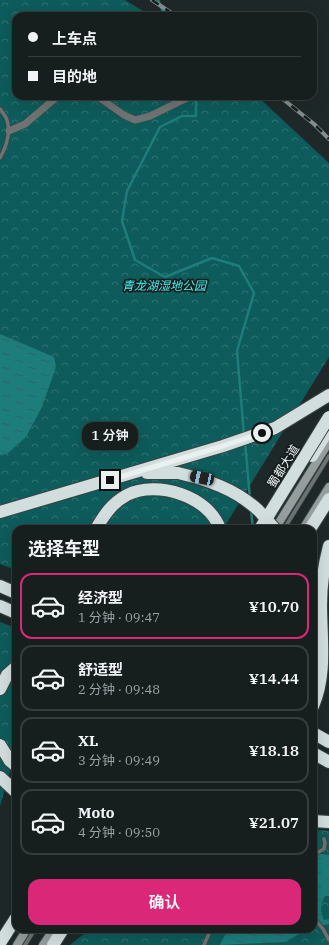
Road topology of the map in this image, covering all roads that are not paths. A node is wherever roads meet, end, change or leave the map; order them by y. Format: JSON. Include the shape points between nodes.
{"nodes":[{"id":1,"x":53,"y":100,"type":"edge"},
{"id":2,"x":103,"y":100,"type":"edge"},
{"id":3,"x":184,"y":100,"type":"edge"},
{"id":4,"x":0,"y":109,"type":"edge"},
{"id":5,"x":8,"y":131,"type":"junction"},
{"id":6,"x":0,"y":158,"type":"edge"},
{"id":7,"x":329,"y":396,"type":"edge"},
{"id":8,"x":329,"y":417,"type":"edge"},
{"id":9,"x":329,"y":428,"type":"edge"},
{"id":10,"x":329,"y":442,"type":"edge"},
{"id":11,"x":329,"y":456,"type":"edge"},
{"id":12,"x":134,"y":473,"type":"junction"},
{"id":13,"x":329,"y":487,"type":"edge"},
{"id":14,"x":329,"y":499,"type":"edge"},
{"id":15,"x":0,"y":512,"type":"edge"},
{"id":16,"x":98,"y":525,"type":"edge"},
{"id":17,"x":218,"y":525,"type":"edge"},
{"id":18,"x":262,"y":525,"type":"edge"},
{"id":19,"x":268,"y":525,"type":"edge"},
{"id":20,"x":271,"y":525,"type":"edge"},
{"id":21,"x":277,"y":525,"type":"edge"},
{"id":22,"x":286,"y":525,"type":"edge"},
{"id":23,"x":305,"y":525,"type":"edge"},
{"id":24,"x":313,"y":525,"type":"edge"},
{"id":25,"x":329,"y":546,"type":"edge"},
{"id":26,"x":0,"y":586,"type":"edge"},
{"id":27,"x":12,"y":591,"type":"edge"},
{"id":28,"x":0,"y":606,"type":"edge"},
{"id":29,"x":12,"y":611,"type":"edge"},
{"id":30,"x":12,"y":671,"type":"edge"},
{"id":31,"x":0,"y":689,"type":"edge"},
{"id":32,"x":317,"y":691,"type":"edge"},
{"id":33,"x":317,"y":735,"type":"edge"},
{"id":34,"x":329,"y":742,"type":"edge"},
{"id":35,"x":0,"y":745,"type":"edge"},
{"id":36,"x":317,"y":755,"type":"edge"},
{"id":37,"x":329,"y":762,"type":"edge"},
{"id":38,"x":12,"y":763,"type":"edge"},
{"id":39,"x":0,"y":777,"type":"edge"},
{"id":40,"x":12,"y":788,"type":"edge"},
{"id":41,"x":317,"y":821,"type":"edge"},
{"id":42,"x":329,"y":822,"type":"edge"},
{"id":43,"x":324,"y":839,"type":"dead end"},
{"id":44,"x":317,"y":853,"type":"edge"},
{"id":45,"x":317,"y":922,"type":"edge"},
{"id":46,"x":12,"y":924,"type":"edge"},
{"id":47,"x":12,"y":932,"type":"edge"},
{"id":48,"x":24,"y":933,"type":"edge"},
{"id":49,"x":32,"y":933,"type":"edge"},
{"id":50,"x":51,"y":933,"type":"edge"},
{"id":51,"x":60,"y":933,"type":"edge"},
{"id":52,"x":208,"y":933,"type":"edge"},
{"id":53,"x":329,"y":940,"type":"edge"},
{"id":54,"x":0,"y":943,"type":"edge"},
{"id":55,"x":4,"y":945,"type":"edge"},
{"id":56,"x":17,"y":945,"type":"edge"},
{"id":57,"x":25,"y":945,"type":"edge"},
{"id":58,"x":43,"y":945,"type":"edge"},
{"id":59,"x":52,"y":945,"type":"edge"},
{"id":60,"x":204,"y":945,"type":"edge"}],
"edges":[{"from":1,"to":5,"type":"street","via":[[24,124]]},
{"from":2,"to":3,"type":"street","via":[[135,120],[150,116]]},
{"from":4,"to":5,"type":"lane","via":[[7,120]]},
{"from":5,"to":6,"type":"lane","via":[[6,148]]},
{"from":7,"to":12,"type":"highway","via":[[275,428]]},
{"from":8,"to":18,"type":"highway","name":"蜀都大道","bridge":true},
{"from":9,"to":19,"type":"highway"},
{"from":10,"to":21,"type":"main road"},
{"from":11,"to":22,"type":"lane"},
{"from":12,"to":15,"type":"highway"},
{"from":12,"to":20,"type":"highway","bridge":true,"via":[[178,473],[202,478],[228,490],[259,511]]},
{"from":13,"to":23,"type":"main road"},
{"from":14,"to":24,"type":"highway"},
{"from":16,"to":17,"type":"highway","via":[[114,504],[128,495],[143,490],[162,489],[195,501],[210,513]]},
{"from":25,"to":32,"type":"highway","via":[[324,565],[321,604],[323,644]]},
{"from":26,"to":27,"type":"highway"},
{"from":28,"to":29,"type":"highway"},
{"from":30,"to":31,"type":"highway"},
{"from":33,"to":34,"type":"highway"},
{"from":35,"to":38,"type":"highway"},
{"from":36,"to":37,"type":"highway"},
{"from":39,"to":40,"type":"highway"},
{"from":41,"to":42,"type":"highway"},
{"from":43,"to":44,"type":"lane","via":[[324,849]]},
{"from":45,"to":53,"type":"lane"},
{"from":46,"to":54,"type":"highway"},
{"from":47,"to":55,"type":"highway"},
{"from":48,"to":56,"type":"main road"},
{"from":49,"to":57,"type":"lane"},
{"from":50,"to":58,"type":"main road"},
{"from":51,"to":59,"type":"highway"},
{"from":52,"to":60,"type":"lane"}]}
